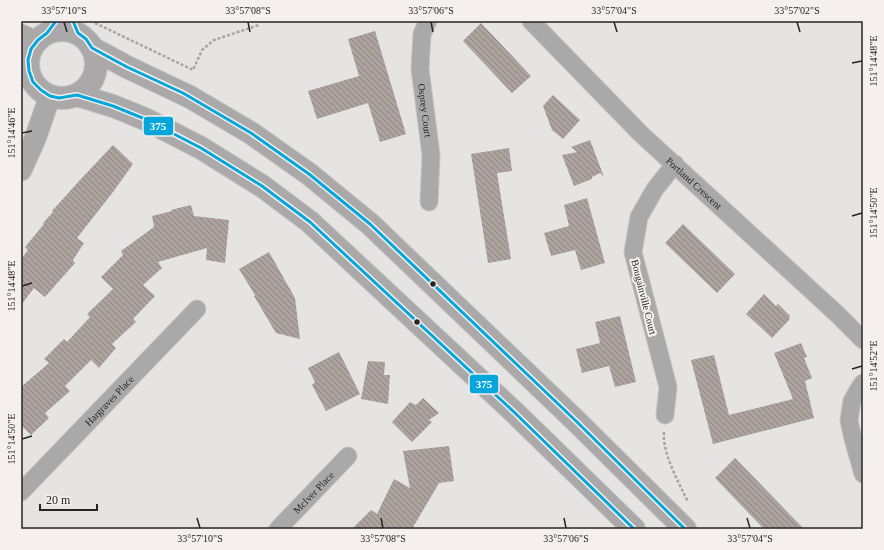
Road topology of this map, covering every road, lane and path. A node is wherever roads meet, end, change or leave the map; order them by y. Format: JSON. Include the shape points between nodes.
{"nodes":[{"id":1,"x":428,"y":21,"type":"edge"},
{"id":2,"x":531,"y":21,"type":"edge"},
{"id":3,"x":259,"y":25,"type":"dead end"},
{"id":4,"x":85,"y":31,"type":"edge"},
{"id":5,"x":40,"y":32,"type":"edge"},
{"id":6,"x":77,"y":95,"type":"junction"},
{"id":7,"x":50,"y":96,"type":"junction"},
{"id":8,"x":675,"y":164,"type":"junction"},
{"id":9,"x":21,"y":170,"type":"edge"},
{"id":10,"x":429,"y":202,"type":"dead end"},
{"id":11,"x":197,"y":309,"type":"dead end"},
{"id":12,"x":863,"y":340,"type":"edge"},
{"id":13,"x":863,"y":383,"type":"edge"},
{"id":14,"x":665,"y":416,"type":"joint"},
{"id":15,"x":348,"y":456,"type":"dead end"},
{"id":16,"x":863,"y":474,"type":"edge"},
{"id":17,"x":21,"y":492,"type":"edge"},
{"id":18,"x":690,"y":505,"type":"dead end"},
{"id":19,"x":278,"y":529,"type":"edge"},
{"id":20,"x":634,"y":529,"type":"edge"},
{"id":21,"x":685,"y":529,"type":"edge"}],
"edges":[{"from":1,"to":10,"type":"street","name":"Osprey Court","via":[[422,34],[420,69],[431,155]]},
{"from":2,"to":8,"type":"street","name":"Portland Crescent","via":[[641,134]]},
{"from":3,"to":4,"type":"path","via":[[214,40],[202,50],[193,70]]},
{"from":4,"to":5,"type":"main road"},
{"from":4,"to":6,"type":"main road","via":[[96,56],[95,75],[91,83]]},
{"from":4,"to":21,"type":"main road","via":[[127,68],[190,97],[251,133],[310,174],[370,224],[582,426]]},
{"from":5,"to":7,"type":"main road","via":[[28,60],[29,71],[33,82]]},
{"from":6,"to":7,"type":"main road","via":[[68,98]]},
{"from":6,"to":20,"type":"main road","via":[[145,119],[201,148],[262,186],[310,222],[514,412]]},
{"from":7,"to":9,"type":"street"},
{"from":8,"to":12,"type":"street","name":"Portland Crescent"},
{"from":8,"to":14,"type":"street","name":"Bougainville Court","via":[[655,189],[639,217],[633,252],[668,387]]},
{"from":11,"to":17,"type":"street","name":"Hargraves Place"},
{"from":13,"to":16,"type":"street","via":[[852,401],[849,420]]},
{"from":14,"to":18,"type":"path","via":[[663,440],[673,472]]},
{"from":15,"to":19,"type":"street","name":"McIver Place"}]}
